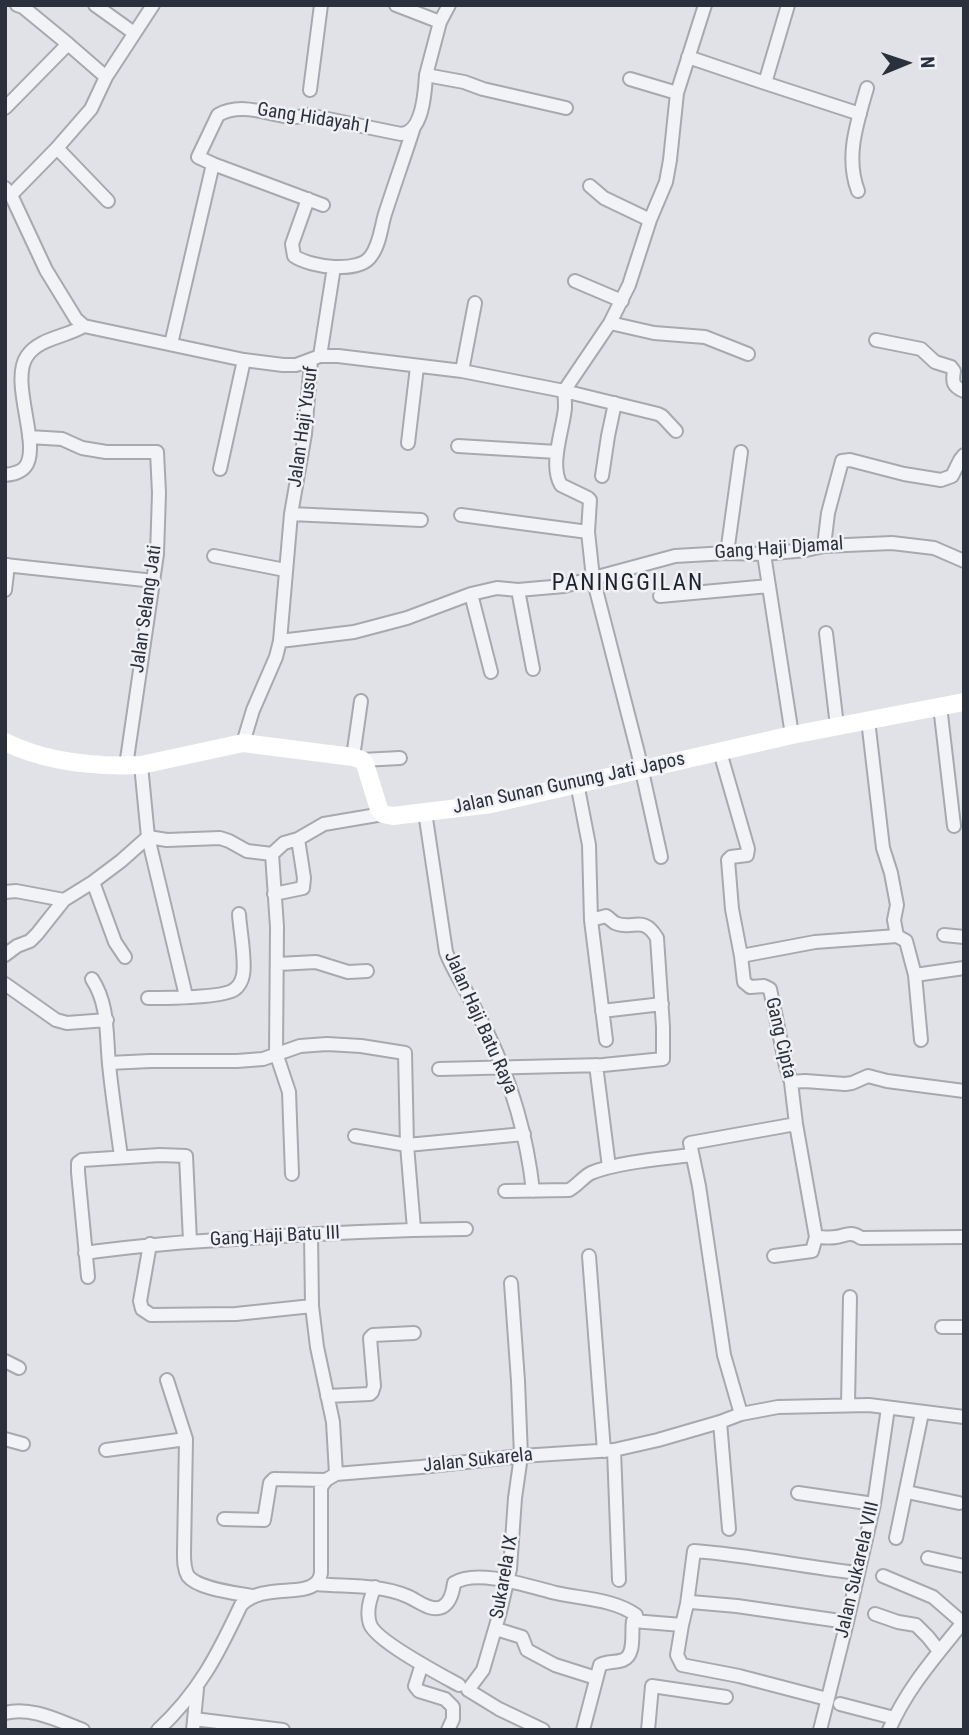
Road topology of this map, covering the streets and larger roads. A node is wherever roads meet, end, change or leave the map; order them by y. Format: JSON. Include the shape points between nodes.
{"nodes":[{"id":1,"x":16,"y":5,"type":"edge"},
{"id":2,"x":95,"y":5,"type":"edge"},
{"id":3,"x":153,"y":5,"type":"edge"},
{"id":4,"x":321,"y":5,"type":"edge"},
{"id":5,"x":396,"y":5,"type":"edge"},
{"id":6,"x":449,"y":5,"type":"edge"},
{"id":7,"x":705,"y":5,"type":"edge"},
{"id":8,"x":788,"y":5,"type":"edge"},
{"id":9,"x":5,"y":12,"type":"edge"},
{"id":10,"x":440,"y":22,"type":"junction"},
{"id":11,"x":134,"y":33,"type":"junction"},
{"id":12,"x":68,"y":44,"type":"junction"},
{"id":13,"x":688,"y":57,"type":"junction"},
{"id":14,"x":426,"y":75,"type":"junction"},
{"id":15,"x":106,"y":77,"type":"junction"},
{"id":16,"x":630,"y":79,"type":"dead end"},
{"id":17,"x":765,"y":83,"type":"junction"},
{"id":18,"x":867,"y":89,"type":"dead end"},
{"id":19,"x":310,"y":90,"type":"dead end"},
{"id":20,"x":677,"y":93,"type":"junction"},
{"id":21,"x":5,"y":108,"type":"edge"},
{"id":22,"x":565,"y":108,"type":"dead end"},
{"id":23,"x":860,"y":114,"type":"junction"},
{"id":24,"x":413,"y":130,"type":"junction"},
{"id":25,"x":57,"y":148,"type":"junction"},
{"id":26,"x":213,"y":164,"type":"junction"},
{"id":27,"x":590,"y":186,"type":"dead end"},
{"id":28,"x":12,"y":189,"type":"edge"},
{"id":29,"x":858,"y":191,"type":"dead end"},
{"id":30,"x":308,"y":199,"type":"junction"},
{"id":31,"x":108,"y":201,"type":"dead end"},
{"id":32,"x":323,"y":205,"type":"dead end"},
{"id":33,"x":650,"y":220,"type":"junction"},
{"id":34,"x":334,"y":267,"type":"junction"},
{"id":35,"x":575,"y":281,"type":"dead end"},
{"id":36,"x":622,"y":301,"type":"junction"},
{"id":37,"x":475,"y":303,"type":"dead end"},
{"id":38,"x":80,"y":322,"type":"junction"},
{"id":39,"x":610,"y":323,"type":"junction"},
{"id":40,"x":876,"y":340,"type":"dead end"},
{"id":41,"x":171,"y":344,"type":"junction"},
{"id":42,"x":748,"y":354,"type":"dead end"},
{"id":43,"x":316,"y":358,"type":"junction"},
{"id":44,"x":244,"y":360,"type":"junction"},
{"id":45,"x":417,"y":367,"type":"junction"},
{"id":46,"x":462,"y":371,"type":"junction"},
{"id":47,"x":564,"y":391,"type":"junction"},
{"id":48,"x":964,"y":391,"type":"edge"},
{"id":49,"x":615,"y":403,"type":"junction"},
{"id":50,"x":676,"y":431,"type":"dead end"},
{"id":51,"x":29,"y":437,"type":"junction"},
{"id":52,"x":408,"y":443,"type":"dead end"},
{"id":53,"x":458,"y":446,"type":"dead end"},
{"id":54,"x":557,"y":452,"type":"junction"},
{"id":55,"x":741,"y":452,"type":"dead end"},
{"id":56,"x":964,"y":455,"type":"edge"},
{"id":57,"x":220,"y":469,"type":"dead end"},
{"id":58,"x":5,"y":475,"type":"edge"},
{"id":59,"x":602,"y":476,"type":"dead end"},
{"id":60,"x":291,"y":514,"type":"junction"},
{"id":61,"x":461,"y":515,"type":"dead end"},
{"id":62,"x":421,"y":520,"type":"dead end"},
{"id":63,"x":588,"y":532,"type":"junction"},
{"id":64,"x":824,"y":546,"type":"junction"},
{"id":65,"x":727,"y":553,"type":"junction"},
{"id":66,"x":764,"y":554,"type":"junction"},
{"id":67,"x":214,"y":556,"type":"dead end"},
{"id":68,"x":964,"y":561,"type":"edge"},
{"id":69,"x":7,"y":565,"type":"edge"},
{"id":70,"x":285,"y":569,"type":"junction"},
{"id":71,"x":593,"y":578,"type":"junction"},
{"id":72,"x":153,"y":581,"type":"junction"},
{"id":73,"x":769,"y":586,"type":"junction"},
{"id":74,"x":5,"y":590,"type":"edge"},
{"id":75,"x":518,"y":590,"type":"junction"},
{"id":76,"x":471,"y":594,"type":"junction"},
{"id":77,"x":660,"y":596,"type":"dead end"},
{"id":78,"x":827,"y":633,"type":"dead end"},
{"id":79,"x":280,"y":641,"type":"junction"},
{"id":80,"x":533,"y":670,"type":"dead end"},
{"id":81,"x":491,"y":672,"type":"dead end"},
{"id":82,"x":361,"y":701,"type":"dead end"},
{"id":83,"x":964,"y":702,"type":"edge"},
{"id":84,"x":940,"y":706,"type":"junction"},
{"id":85,"x":868,"y":720,"type":"junction"},
{"id":86,"x":837,"y":726,"type":"junction"},
{"id":87,"x":792,"y":735,"type":"junction"},
{"id":88,"x":5,"y":742,"type":"edge"},
{"id":89,"x":243,"y":743,"type":"junction"},
{"id":90,"x":720,"y":752,"type":"junction"},
{"id":91,"x":358,"y":758,"type":"junction"},
{"id":92,"x":400,"y":758,"type":"dead end"},
{"id":93,"x":133,"y":766,"type":"junction"},
{"id":94,"x":641,"y":770,"type":"junction"},
{"id":95,"x":577,"y":783,"type":"junction"},
{"id":96,"x":425,"y":812,"type":"junction"},
{"id":97,"x":383,"y":814,"type":"junction"},
{"id":98,"x":954,"y":826,"type":"dead end"},
{"id":99,"x":148,"y":837,"type":"junction"},
{"id":100,"x":298,"y":839,"type":"junction"},
{"id":101,"x":272,"y":854,"type":"junction"},
{"id":102,"x":661,"y":857,"type":"dead end"},
{"id":103,"x":93,"y":882,"type":"junction"},
{"id":104,"x":5,"y":892,"type":"edge"},
{"id":105,"x":274,"y":894,"type":"junction"},
{"id":106,"x":64,"y":900,"type":"junction"},
{"id":107,"x":239,"y":914,"type":"dead end"},
{"id":108,"x":591,"y":919,"type":"junction"},
{"id":109,"x":944,"y":935,"type":"dead end"},
{"id":110,"x":897,"y":936,"type":"junction"},
{"id":111,"x":964,"y":937,"type":"edge"},
{"id":112,"x":5,"y":955,"type":"edge"},
{"id":113,"x":741,"y":956,"type":"junction"},
{"id":114,"x":125,"y":957,"type":"dead end"},
{"id":115,"x":278,"y":964,"type":"junction"},
{"id":116,"x":964,"y":968,"type":"edge"},
{"id":117,"x":367,"y":971,"type":"dead end"},
{"id":118,"x":915,"y":975,"type":"junction"},
{"id":119,"x":92,"y":979,"type":"dead end"},
{"id":120,"x":5,"y":984,"type":"edge"},
{"id":121,"x":186,"y":996,"type":"junction"},
{"id":122,"x":148,"y":998,"type":"dead end"},
{"id":123,"x":662,"y":1004,"type":"junction"},
{"id":124,"x":602,"y":1011,"type":"junction"},
{"id":125,"x":107,"y":1020,"type":"junction"},
{"id":126,"x":606,"y":1040,"type":"dead end"},
{"id":127,"x":921,"y":1040,"type":"dead end"},
{"id":128,"x":276,"y":1053,"type":"junction"},
{"id":129,"x":109,"y":1063,"type":"junction"},
{"id":130,"x":596,"y":1065,"type":"junction"},
{"id":131,"x":503,"y":1068,"type":"junction"},
{"id":132,"x":439,"y":1069,"type":"dead end"},
{"id":133,"x":791,"y":1082,"type":"junction"},
{"id":134,"x":964,"y":1091,"type":"edge"},
{"id":135,"x":796,"y":1124,"type":"junction"},
{"id":136,"x":524,"y":1134,"type":"junction"},
{"id":137,"x":355,"y":1136,"type":"dead end"},
{"id":138,"x":407,"y":1145,"type":"junction"},
{"id":139,"x":691,"y":1155,"type":"junction"},
{"id":140,"x":121,"y":1157,"type":"junction"},
{"id":141,"x":609,"y":1167,"type":"junction"},
{"id":142,"x":292,"y":1174,"type":"dead end"},
{"id":143,"x":505,"y":1191,"type":"dead end"},
{"id":144,"x":533,"y":1191,"type":"junction"},
{"id":145,"x":414,"y":1229,"type":"junction"},
{"id":146,"x":466,"y":1229,"type":"dead end"},
{"id":147,"x":311,"y":1234,"type":"junction"},
{"id":148,"x":816,"y":1237,"type":"junction"},
{"id":149,"x":964,"y":1237,"type":"edge"},
{"id":150,"x":190,"y":1241,"type":"junction"},
{"id":151,"x":150,"y":1244,"type":"junction"},
{"id":152,"x":85,"y":1253,"type":"junction"},
{"id":153,"x":589,"y":1256,"type":"dead end"},
{"id":154,"x":774,"y":1256,"type":"dead end"},
{"id":155,"x":88,"y":1277,"type":"dead end"},
{"id":156,"x":511,"y":1283,"type":"dead end"},
{"id":157,"x":850,"y":1297,"type":"dead end"},
{"id":158,"x":312,"y":1306,"type":"junction"},
{"id":159,"x":942,"y":1327,"type":"dead end"},
{"id":160,"x":964,"y":1327,"type":"edge"},
{"id":161,"x":414,"y":1333,"type":"dead end"},
{"id":162,"x":5,"y":1361,"type":"edge"},
{"id":163,"x":19,"y":1368,"type":"dead end"},
{"id":164,"x":167,"y":1380,"type":"dead end"},
{"id":165,"x":327,"y":1396,"type":"junction"},
{"id":166,"x":848,"y":1405,"type":"junction"},
{"id":167,"x":888,"y":1408,"type":"junction"},
{"id":168,"x":922,"y":1413,"type":"junction"},
{"id":169,"x":741,"y":1414,"type":"junction"},
{"id":170,"x":964,"y":1417,"type":"edge"},
{"id":171,"x":720,"y":1422,"type":"junction"},
{"id":172,"x":5,"y":1439,"type":"edge"},
{"id":173,"x":187,"y":1439,"type":"junction"},
{"id":174,"x":23,"y":1444,"type":"dead end"},
{"id":175,"x":106,"y":1450,"type":"dead end"},
{"id":176,"x":609,"y":1451,"type":"junction"},
{"id":177,"x":521,"y":1456,"type":"junction"},
{"id":178,"x":331,"y":1477,"type":"junction"},
{"id":179,"x":906,"y":1492,"type":"junction"},
{"id":180,"x":797,"y":1493,"type":"dead end"},
{"id":181,"x":959,"y":1503,"type":"dead end"},
{"id":182,"x":874,"y":1504,"type":"junction"},
{"id":183,"x":224,"y":1519,"type":"dead end"},
{"id":184,"x":729,"y":1529,"type":"dead end"},
{"id":185,"x":896,"y":1538,"type":"dead end"},
{"id":186,"x":929,"y":1558,"type":"dead end"},
{"id":187,"x":964,"y":1566,"type":"edge"},
{"id":188,"x":858,"y":1573,"type":"junction"},
{"id":189,"x":883,"y":1576,"type":"dead end"},
{"id":190,"x":507,"y":1580,"type":"junction"},
{"id":191,"x":619,"y":1580,"type":"dead end"},
{"id":192,"x":316,"y":1584,"type":"junction"},
{"id":193,"x":375,"y":1587,"type":"junction"},
{"id":194,"x":252,"y":1596,"type":"junction"},
{"id":195,"x":687,"y":1604,"type":"junction"},
{"id":196,"x":875,"y":1614,"type":"dead end"},
{"id":197,"x":637,"y":1621,"type":"junction"},
{"id":198,"x":847,"y":1622,"type":"junction"},
{"id":199,"x":963,"y":1622,"type":"edge"},
{"id":200,"x":682,"y":1625,"type":"junction"},
{"id":201,"x":496,"y":1629,"type":"junction"},
{"id":202,"x":939,"y":1651,"type":"junction"},
{"id":203,"x":422,"y":1664,"type":"junction"},
{"id":204,"x":596,"y":1678,"type":"junction"},
{"id":205,"x":197,"y":1688,"type":"junction"},
{"id":206,"x":463,"y":1688,"type":"junction"},
{"id":207,"x":726,"y":1698,"type":"dead end"},
{"id":208,"x":827,"y":1699,"type":"junction"},
{"id":209,"x":840,"y":1704,"type":"dead end"},
{"id":210,"x":6,"y":1712,"type":"edge"},
{"id":211,"x":892,"y":1724,"type":"edge"},
{"id":212,"x":193,"y":1725,"type":"edge"},
{"id":213,"x":83,"y":1730,"type":"edge"},
{"id":214,"x":158,"y":1730,"type":"edge"},
{"id":215,"x":284,"y":1730,"type":"edge"},
{"id":216,"x":448,"y":1730,"type":"edge"},
{"id":217,"x":543,"y":1730,"type":"edge"},
{"id":218,"x":583,"y":1730,"type":"edge"},
{"id":219,"x":648,"y":1730,"type":"edge"},
{"id":220,"x":820,"y":1730,"type":"edge"}],
"edges":[{"from":1,"to":9,"type":"street"},
{"from":1,"to":12,"type":"street"},
{"from":2,"to":11,"type":"street"},
{"from":3,"to":11,"type":"street"},
{"from":4,"to":19,"type":"street"},
{"from":5,"to":10,"type":"street"},
{"from":6,"to":10,"type":"street"},
{"from":7,"to":13,"type":"street"},
{"from":8,"to":17,"type":"street"},
{"from":10,"to":14,"type":"street"},
{"from":11,"to":15,"type":"street"},
{"from":12,"to":15,"type":"street"},
{"from":12,"to":21,"type":"street"},
{"from":13,"to":17,"type":"street"},
{"from":13,"to":20,"type":"street"},
{"from":14,"to":22,"type":"street"},
{"from":14,"to":24,"type":"street"},
{"from":15,"to":25,"type":"street","via":[[91,109]]},
{"from":16,"to":20,"type":"street"},
{"from":17,"to":23,"type":"street"},
{"from":18,"to":23,"type":"street"},
{"from":20,"to":33,"type":"street","via":[[666,182]]},
{"from":23,"to":29,"type":"street","via":[[852,165]]},
{"from":24,"to":26,"type":"street","name":"Gang Hidayah I","via":[[401,134],[308,115],[300,118],[250,109],[222,112],[198,157]]},
{"from":24,"to":34,"type":"street","via":[[371,256],[355,265]]},
{"from":25,"to":28,"type":"street"},
{"from":25,"to":31,"type":"street"},
{"from":26,"to":30,"type":"street"},
{"from":26,"to":41,"type":"street","name":"Gang Hidayah I"},
{"from":27,"to":33,"type":"street","via":[[604,198]]},
{"from":28,"to":38,"type":"street","via":[[46,270]]},
{"from":30,"to":32,"type":"street"},
{"from":30,"to":34,"type":"street","via":[[292,244],[294,256]]},
{"from":33,"to":36,"type":"street"},
{"from":34,"to":43,"type":"street"},
{"from":35,"to":36,"type":"street"},
{"from":36,"to":39,"type":"street"},
{"from":37,"to":46,"type":"street"},
{"from":38,"to":41,"type":"street"},
{"from":38,"to":51,"type":"street","via":[[33,348],[25,358],[21,377]]},
{"from":39,"to":42,"type":"street","via":[[705,337]]},
{"from":39,"to":47,"type":"street"},
{"from":40,"to":48,"type":"street","via":[[921,349],[935,362],[951,367],[953,384]]},
{"from":41,"to":44,"type":"street"},
{"from":43,"to":44,"type":"street","via":[[296,365]]},
{"from":43,"to":45,"type":"street","name":"Jalan Haji Yusuf","via":[[338,356]]},
{"from":43,"to":60,"type":"street","name":"Jalan Haji Yusuf"},
{"from":44,"to":57,"type":"street"},
{"from":45,"to":46,"type":"street","name":"Jalan Haji Yusuf"},
{"from":45,"to":52,"type":"street"},
{"from":46,"to":47,"type":"street","name":"Jalan Haji Yusuf"},
{"from":47,"to":49,"type":"street","name":"Jalan Haji Yusuf"},
{"from":47,"to":54,"type":"street"},
{"from":49,"to":50,"type":"street","name":"Jalan Haji Yusuf","via":[[663,416]]},
{"from":49,"to":59,"type":"street"},
{"from":51,"to":58,"type":"street","via":[[26,466]]},
{"from":51,"to":72,"type":"street","name":"Jalan Selang Jati","via":[[62,439],[106,452],[157,452]]},
{"from":53,"to":54,"type":"street"},
{"from":54,"to":63,"type":"street","via":[[559,482],[590,500]]},
{"from":55,"to":65,"type":"street"},
{"from":56,"to":64,"type":"street","via":[[952,477],[941,480],[842,461]]},
{"from":60,"to":62,"type":"street"},
{"from":60,"to":70,"type":"street","name":"Jalan Haji Yusuf"},
{"from":61,"to":63,"type":"street"},
{"from":63,"to":71,"type":"street"},
{"from":64,"to":66,"type":"street","name":"Gang Haji Djamal"},
{"from":64,"to":68,"type":"street","name":"Gang Haji Djamal","via":[[916,545]]},
{"from":65,"to":66,"type":"street","name":"Gang Haji Djamal"},
{"from":65,"to":71,"type":"street","name":"Gang Haji Djamal","via":[[675,556]]},
{"from":66,"to":73,"type":"street"},
{"from":67,"to":70,"type":"street"},
{"from":69,"to":72,"type":"street"},
{"from":69,"to":74,"type":"street"},
{"from":70,"to":79,"type":"street","name":"Jalan Haji Yusuf"},
{"from":71,"to":75,"type":"street","name":"Gang Haji Djamal"},
{"from":71,"to":94,"type":"street"},
{"from":72,"to":93,"type":"street","name":"Jalan Selang Jati","via":[[127,753]]},
{"from":73,"to":77,"type":"street"},
{"from":73,"to":87,"type":"street"},
{"from":75,"to":76,"type":"street","name":"Gang Haji Djamal","via":[[497,588]]},
{"from":75,"to":80,"type":"street"},
{"from":76,"to":79,"type":"street","name":"Gang Haji Djamal","via":[[354,632]]},
{"from":76,"to":81,"type":"street"},
{"from":78,"to":86,"type":"street"},
{"from":79,"to":89,"type":"street","name":"Jalan Haji Yusuf"},
{"from":82,"to":91,"type":"street"},
{"from":83,"to":84,"type":"street","name":"Jalan Sunan Gunung Jati Japos"},
{"from":84,"to":85,"type":"street","name":"Jalan Sunan Gunung Jati Japos"},
{"from":84,"to":98,"type":"street"},
{"from":85,"to":86,"type":"street","name":"Jalan Sunan Gunung Jati Japos"},
{"from":85,"to":110,"type":"street","via":[[883,848],[897,905]]},
{"from":86,"to":87,"type":"street","name":"Jalan Sunan Gunung Jati Japos"},
{"from":87,"to":90,"type":"street","name":"Jalan Sunan Gunung Jati Japos"},
{"from":88,"to":93,"type":"street","via":[[48,757]]},
{"from":89,"to":91,"type":"street"},
{"from":89,"to":93,"type":"street"},
{"from":90,"to":94,"type":"street","name":"Jalan Sunan Gunung Jati Japos"},
{"from":90,"to":113,"type":"street","name":"Gang Cipta","via":[[748,849],[747,855],[728,860]]},
{"from":91,"to":92,"type":"street"},
{"from":91,"to":97,"type":"street","via":[[369,771]]},
{"from":93,"to":99,"type":"street","name":"Jalan Selang Jati"},
{"from":94,"to":95,"type":"street","name":"Jalan Sunan Gunung Jati Japos"},
{"from":94,"to":102,"type":"street"},
{"from":95,"to":96,"type":"street","name":"Jalan Sunan Gunung Jati Japos","via":[[491,804]]},
{"from":95,"to":108,"type":"street","via":[[589,845]]},
{"from":96,"to":97,"type":"street","name":"Jalan Sunan Gunung Jati Japos"},
{"from":96,"to":131,"type":"street","name":"Jalan Haji Batu Raya","via":[[446,952]]},
{"from":97,"to":100,"type":"street","via":[[324,824]]},
{"from":99,"to":101,"type":"street","via":[[167,841],[220,838],[247,851]]},
{"from":99,"to":103,"type":"street"},
{"from":99,"to":121,"type":"street","name":"Jalan Selang Jati"},
{"from":100,"to":101,"type":"street","via":[[284,843]]},
{"from":100,"to":105,"type":"street","via":[[303,888]]},
{"from":101,"to":105,"type":"street"},
{"from":103,"to":106,"type":"street"},
{"from":103,"to":114,"type":"street"},
{"from":104,"to":106,"type":"street"},
{"from":105,"to":115,"type":"street"},
{"from":106,"to":112,"type":"street","via":[[30,941]]},
{"from":107,"to":121,"type":"street","via":[[240,983],[228,993]]},
{"from":108,"to":123,"type":"street","via":[[606,916],[618,925],[652,929],[657,938]]},
{"from":108,"to":124,"type":"street"},
{"from":109,"to":111,"type":"street"},
{"from":110,"to":113,"type":"street","via":[[815,942]]},
{"from":110,"to":118,"type":"street","via":[[906,941]]},
{"from":113,"to":133,"type":"street","name":"Gang Cipta","via":[[747,986],[770,989]]},
{"from":115,"to":117,"type":"street","via":[[316,962],[348,972]]},
{"from":115,"to":128,"type":"street"},
{"from":116,"to":118,"type":"street"},
{"from":118,"to":127,"type":"street"},
{"from":119,"to":125,"type":"street"},
{"from":120,"to":125,"type":"street","via":[[56,1020]]},
{"from":121,"to":122,"type":"street"},
{"from":123,"to":124,"type":"street"},
{"from":123,"to":130,"type":"street","via":[[663,1059]]},
{"from":124,"to":126,"type":"street"},
{"from":125,"to":129,"type":"street"},
{"from":128,"to":129,"type":"street","via":[[237,1061]]},
{"from":128,"to":138,"type":"street","via":[[327,1044],[405,1053]]},
{"from":128,"to":142,"type":"street","via":[[289,1092]]},
{"from":129,"to":140,"type":"street"},
{"from":130,"to":131,"type":"street"},
{"from":130,"to":141,"type":"street"},
{"from":131,"to":132,"type":"street"},
{"from":131,"to":136,"type":"street","name":"Jalan Haji Batu Raya"},
{"from":133,"to":134,"type":"street","via":[[845,1084],[869,1076]]},
{"from":133,"to":135,"type":"street","name":"Gang Cipta"},
{"from":135,"to":139,"type":"street","via":[[690,1143]]},
{"from":135,"to":148,"type":"street","name":"Gang Cipta"},
{"from":136,"to":138,"type":"street"},
{"from":136,"to":144,"type":"street","name":"Jalan Haji Batu Raya"},
{"from":137,"to":138,"type":"street"},
{"from":138,"to":145,"type":"street"},
{"from":139,"to":141,"type":"street"},
{"from":139,"to":169,"type":"street","via":[[724,1355]]},
{"from":140,"to":150,"type":"street","via":[[186,1156]]},
{"from":140,"to":152,"type":"street","via":[[78,1163]]},
{"from":141,"to":144,"type":"street","via":[[589,1174],[569,1190]]},
{"from":143,"to":144,"type":"street"},
{"from":145,"to":146,"type":"street","name":"Gang Haji Batu III"},
{"from":145,"to":147,"type":"street","name":"Gang Haji Batu III"},
{"from":147,"to":150,"type":"street","name":"Gang Haji Batu III"},
{"from":147,"to":158,"type":"street"},
{"from":148,"to":149,"type":"street"},
{"from":148,"to":154,"type":"street","via":[[812,1251]]},
{"from":150,"to":151,"type":"street","name":"Gang Haji Batu III"},
{"from":151,"to":152,"type":"street","name":"Gang Haji Batu III"},
{"from":151,"to":158,"type":"street","via":[[140,1301],[151,1315],[236,1314]]},
{"from":152,"to":155,"type":"street"},
{"from":153,"to":176,"type":"street"},
{"from":156,"to":177,"type":"street","name":"Sukarela IX"},
{"from":157,"to":166,"type":"street"},
{"from":158,"to":165,"type":"street"},
{"from":159,"to":160,"type":"street"},
{"from":161,"to":165,"type":"street","via":[[370,1338],[374,1386],[370,1394]]},
{"from":162,"to":163,"type":"street"},
{"from":164,"to":173,"type":"street"},
{"from":165,"to":178,"type":"street","via":[[333,1422]]},
{"from":166,"to":167,"type":"street","name":"Jalan Sukarela"},
{"from":166,"to":169,"type":"street","name":"Jalan Sukarela","via":[[778,1407]]},
{"from":167,"to":168,"type":"street","name":"Jalan Sukarela"},
{"from":167,"to":182,"type":"street","name":"Jalan Sukarela VIII"},
{"from":168,"to":170,"type":"street","name":"Jalan Sukarela"},
{"from":168,"to":179,"type":"street"},
{"from":169,"to":171,"type":"street","name":"Jalan Sukarela"},
{"from":171,"to":176,"type":"street","name":"Jalan Sukarela"},
{"from":171,"to":184,"type":"street"},
{"from":172,"to":174,"type":"street"},
{"from":173,"to":175,"type":"street"},
{"from":173,"to":194,"type":"street","via":[[186,1571],[195,1582]]},
{"from":176,"to":177,"type":"street","name":"Jalan Sukarela"},
{"from":176,"to":191,"type":"street"},
{"from":177,"to":178,"type":"street","name":"Jalan Sukarela"},
{"from":177,"to":190,"type":"street","name":"Sukarela IX"},
{"from":178,"to":183,"type":"street","name":"Jalan Sukarela","via":[[274,1479],[264,1520]]},
{"from":178,"to":192,"type":"street","via":[[321,1486],[321,1573]]},
{"from":179,"to":181,"type":"street"},
{"from":179,"to":185,"type":"street"},
{"from":180,"to":182,"type":"street"},
{"from":182,"to":188,"type":"street","name":"Jalan Sukarela VIII"},
{"from":186,"to":187,"type":"street"},
{"from":188,"to":195,"type":"street","via":[[694,1551]]},
{"from":188,"to":198,"type":"street","name":"Jalan Sukarela VIII"},
{"from":189,"to":199,"type":"street","via":[[933,1597]]},
{"from":190,"to":193,"type":"street","via":[[461,1579],[454,1583],[447,1603],[438,1608]]},
{"from":190,"to":197,"type":"street","via":[[613,1604],[632,1612]]},
{"from":190,"to":201,"type":"street","name":"Sukarela IX"},
{"from":192,"to":193,"type":"street"},
{"from":192,"to":194,"type":"street"},
{"from":193,"to":203,"type":"street","via":[[369,1606],[374,1631]]},
{"from":194,"to":205,"type":"street","via":[[241,1605]]},
{"from":195,"to":198,"type":"street","via":[[737,1606]]},
{"from":195,"to":200,"type":"street"},
{"from":196,"to":202,"type":"street","via":[[916,1625]]},
{"from":197,"to":200,"type":"street"},
{"from":197,"to":204,"type":"street","via":[[632,1624],[628,1656],[603,1662]]},
{"from":198,"to":208,"type":"street","name":"Jalan Sukarela VIII"},
{"from":199,"to":202,"type":"street"},
{"from":200,"to":208,"type":"street","via":[[677,1655],[681,1665]]},
{"from":201,"to":204,"type":"street","via":[[522,1637],[527,1650],[555,1665]]},
{"from":201,"to":206,"type":"street","name":"Sukarela IX","via":[[483,1670]]},
{"from":202,"to":211,"type":"street"},
{"from":203,"to":206,"type":"street"},
{"from":203,"to":216,"type":"street","via":[[415,1686],[453,1707]]},
{"from":204,"to":218,"type":"street"},
{"from":205,"to":212,"type":"street"},
{"from":205,"to":214,"type":"street"},
{"from":206,"to":217,"type":"street"},
{"from":207,"to":219,"type":"street","via":[[652,1686]]},
{"from":208,"to":220,"type":"street","name":"Jalan Sukarela VIII"},
{"from":209,"to":211,"type":"street"},
{"from":210,"to":213,"type":"street","via":[[44,1715]]},
{"from":212,"to":215,"type":"street"}]}
